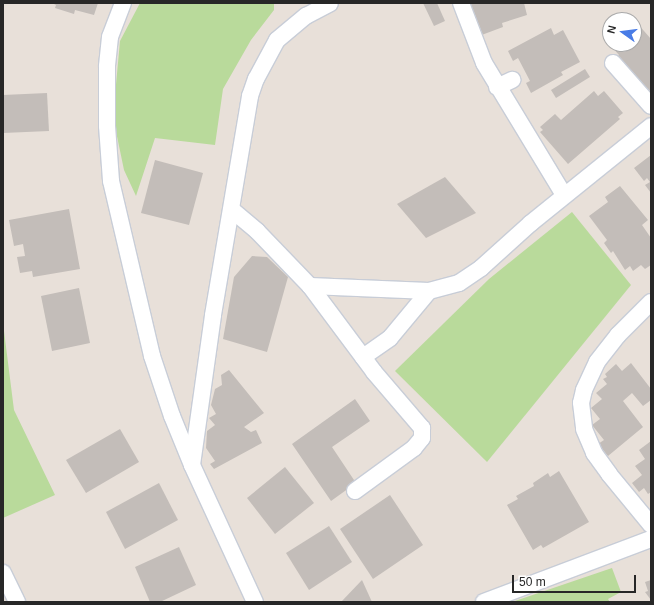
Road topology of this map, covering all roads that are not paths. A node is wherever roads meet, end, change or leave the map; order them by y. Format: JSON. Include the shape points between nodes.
{"nodes":[{"id":1,"x":123,"y":3,"type":"edge"},
{"id":2,"x":330,"y":3,"type":"edge"},
{"id":3,"x":460,"y":3,"type":"edge"},
{"id":4,"x":613,"y":63,"type":"dead end"},
{"id":5,"x":512,"y":80,"type":"dead end"},
{"id":6,"x":497,"y":87,"type":"junction"},
{"id":7,"x":651,"y":106,"type":"edge"},
{"id":8,"x":651,"y":126,"type":"edge"},
{"id":9,"x":564,"y":195,"type":"junction"},
{"id":10,"x":232,"y":210,"type":"junction"},
{"id":11,"x":310,"y":286,"type":"junction"},
{"id":12,"x":429,"y":291,"type":"junction"},
{"id":13,"x":651,"y":302,"type":"edge"},
{"id":14,"x":363,"y":357,"type":"junction"},
{"id":15,"x":192,"y":465,"type":"junction"},
{"id":16,"x":355,"y":491,"type":"dead end"},
{"id":17,"x":651,"y":525,"type":"edge"},
{"id":18,"x":651,"y":539,"type":"edge"},
{"id":19,"x":3,"y":573,"type":"edge"},
{"id":20,"x":17,"y":602,"type":"edge"},
{"id":21,"x":255,"y":602,"type":"edge"},
{"id":22,"x":484,"y":602,"type":"edge"}],
"edges":[{"from":1,"to":15,"type":"street","via":[[110,37],[107,67],[107,126],[111,181],[152,356]]},
{"from":2,"to":10,"type":"street","via":[[306,16],[277,40],[256,79],[243,129]]},
{"from":3,"to":6,"type":"street","via":[[484,63]]},
{"from":4,"to":7,"type":"street"},
{"from":5,"to":6,"type":"street"},
{"from":6,"to":9,"type":"street"},
{"from":8,"to":9,"type":"street"},
{"from":9,"to":12,"type":"street","via":[[477,271],[459,283]]},
{"from":10,"to":11,"type":"street","via":[[257,231]]},
{"from":10,"to":15,"type":"street","via":[[211,323]]},
{"from":11,"to":12,"type":"street"},
{"from":11,"to":14,"type":"street"},
{"from":12,"to":14,"type":"street","via":[[390,338]]},
{"from":13,"to":17,"type":"street","via":[[618,335],[598,362],[584,390],[581,403],[584,429],[594,453]]},
{"from":14,"to":16,"type":"street","via":[[418,421],[423,433],[414,448]]},
{"from":15,"to":21,"type":"street"},
{"from":18,"to":22,"type":"street"},
{"from":19,"to":20,"type":"street"}]}
